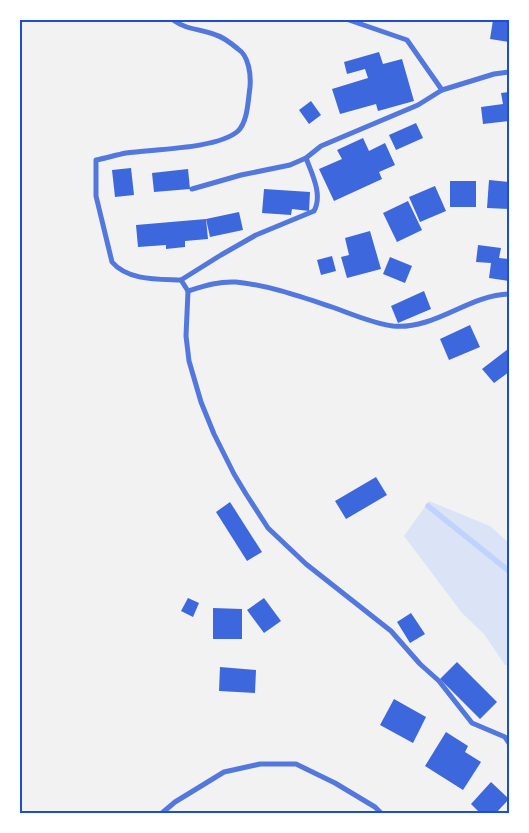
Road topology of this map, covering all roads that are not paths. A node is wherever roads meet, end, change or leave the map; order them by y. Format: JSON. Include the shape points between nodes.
{"nodes":[{"id":1,"x":173,"y":20,"type":"edge"},
{"id":2,"x":349,"y":20,"type":"edge"},
{"id":3,"x":509,"y":72,"type":"edge"},
{"id":4,"x":442,"y":90,"type":"junction"},
{"id":5,"x":306,"y":158,"type":"junction"},
{"id":6,"x":192,"y":190,"type":"dead end"},
{"id":7,"x":181,"y":280,"type":"junction"},
{"id":8,"x":188,"y":291,"type":"junction"},
{"id":9,"x":509,"y":294,"type":"edge"},
{"id":10,"x":509,"y":743,"type":"edge"},
{"id":11,"x":162,"y":813,"type":"edge"},
{"id":12,"x":382,"y":813,"type":"edge"}],
"edges":[{"from":1,"to":7,"type":"street","via":[[184,27],[216,35],[241,50],[249,68],[250,83],[248,108],[242,124],[238,131],[197,146],[96,160],[96,196],[110,257],[116,267],[130,275]]},
{"from":2,"to":4,"type":"street","via":[[407,40]]},
{"from":3,"to":4,"type":"street"},
{"from":4,"to":5,"type":"street","via":[[418,105],[321,146]]},
{"from":5,"to":6,"type":"street"},
{"from":5,"to":7,"type":"street","via":[[318,195],[314,211],[256,236]]},
{"from":7,"to":8,"type":"street"},
{"from":8,"to":9,"type":"street","via":[[209,284],[236,282],[280,292],[366,321],[409,327],[468,304]]},
{"from":8,"to":10,"type":"street","via":[[186,336],[189,361],[201,402],[234,474],[268,528],[306,564],[391,631],[439,681],[472,723],[505,737]]},
{"from":11,"to":12,"type":"street","via":[[174,802],[224,772],[260,764],[296,764],[335,783]]}]}
